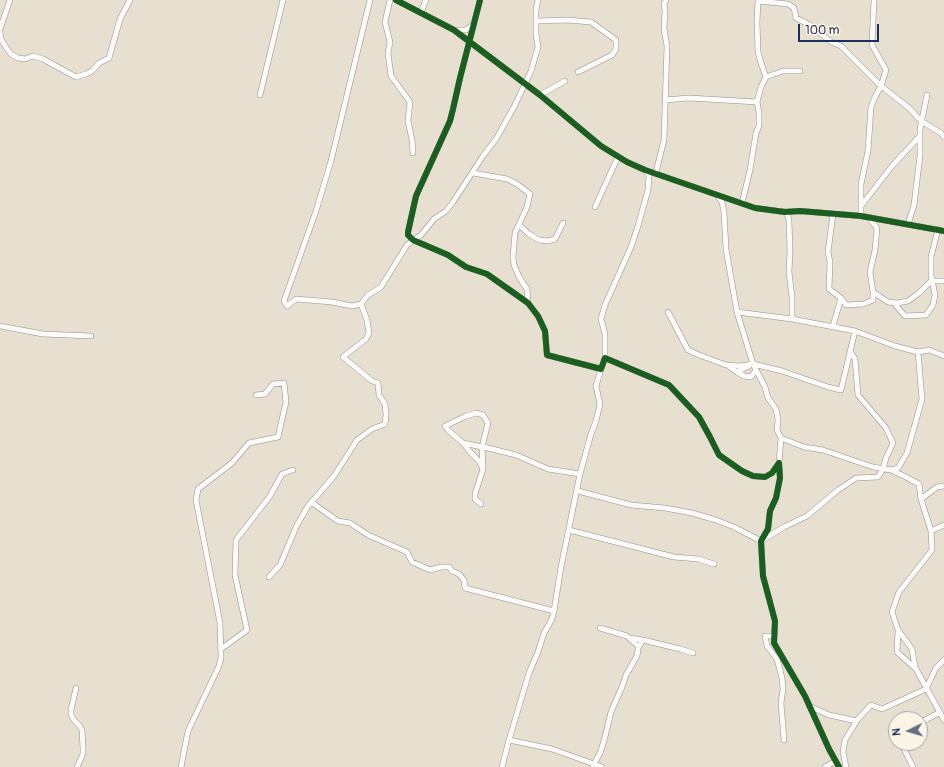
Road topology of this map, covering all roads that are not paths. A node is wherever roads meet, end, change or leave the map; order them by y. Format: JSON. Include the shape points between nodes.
{"nodes":[{"id":1,"x":10,"y":0,"type":"edge"},
{"id":2,"x":130,"y":0,"type":"edge"},
{"id":3,"x":283,"y":0,"type":"edge"},
{"id":4,"x":370,"y":0,"type":"edge"},
{"id":5,"x":390,"y":0,"type":"edge"},
{"id":6,"x":396,"y":0,"type":"edge"},
{"id":7,"x":426,"y":0,"type":"edge"},
{"id":8,"x":480,"y":0,"type":"edge"},
{"id":9,"x":538,"y":0,"type":"edge"},
{"id":10,"x":666,"y":0,"type":"edge"},
{"id":11,"x":874,"y":0,"type":"edge"},
{"id":12,"x":758,"y":1,"type":"edge"},
{"id":13,"x":421,"y":12,"type":"junction"},
{"id":14,"x":537,"y":21,"type":"junction"},
{"id":15,"x":474,"y":23,"type":"junction"},
{"id":16,"x":0,"y":29,"type":"edge"},
{"id":17,"x":454,"y":30,"type":"junction"},
{"id":18,"x":0,"y":32,"type":"edge"},
{"id":19,"x":469,"y":41,"type":"junction"},
{"id":20,"x":800,"y":71,"type":"dead end"},
{"id":21,"x":578,"y":72,"type":"dead end"},
{"id":22,"x":766,"y":77,"type":"junction"},
{"id":23,"x":565,"y":81,"type":"dead end"},
{"id":24,"x":524,"y":83,"type":"junction"},
{"id":25,"x":881,"y":86,"type":"junction"},
{"id":26,"x":260,"y":95,"type":"dead end"},
{"id":27,"x":540,"y":95,"type":"junction"},
{"id":28,"x":927,"y":95,"type":"dead end"},
{"id":29,"x":665,"y":100,"type":"junction"},
{"id":30,"x":757,"y":102,"type":"junction"},
{"id":31,"x":921,"y":121,"type":"junction"},
{"id":32,"x":936,"y":130,"type":"junction"},
{"id":33,"x":944,"y":131,"type":"edge"},
{"id":34,"x":920,"y":136,"type":"junction"},
{"id":35,"x":944,"y":137,"type":"edge"},
{"id":36,"x":413,"y":153,"type":"dead end"},
{"id":37,"x":618,"y":157,"type":"junction"},
{"id":38,"x":645,"y":170,"type":"junction"},
{"id":39,"x":656,"y":172,"type":"junction"},
{"id":40,"x":473,"y":173,"type":"junction"},
{"id":41,"x":717,"y":195,"type":"junction"},
{"id":42,"x":742,"y":203,"type":"junction"},
{"id":43,"x":861,"y":206,"type":"junction"},
{"id":44,"x":595,"y":207,"type":"dead end"},
{"id":45,"x":785,"y":212,"type":"junction"},
{"id":46,"x":834,"y":214,"type":"junction"},
{"id":47,"x":861,"y":216,"type":"junction"},
{"id":48,"x":869,"y":218,"type":"junction"},
{"id":49,"x":562,"y":223,"type":"dead end"},
{"id":50,"x":908,"y":224,"type":"junction"},
{"id":51,"x":519,"y":226,"type":"junction"},
{"id":52,"x":938,"y":229,"type":"junction"},
{"id":53,"x":944,"y":231,"type":"edge"},
{"id":54,"x":413,"y":240,"type":"junction"},
{"id":55,"x":931,"y":280,"type":"junction"},
{"id":56,"x":944,"y":281,"type":"edge"},
{"id":57,"x":873,"y":292,"type":"junction"},
{"id":58,"x":841,"y":298,"type":"junction"},
{"id":59,"x":528,"y":303,"type":"junction"},
{"id":60,"x":894,"y":303,"type":"junction"},
{"id":61,"x":361,"y":304,"type":"junction"},
{"id":62,"x":668,"y":312,"type":"dead end"},
{"id":63,"x":737,"y":312,"type":"junction"},
{"id":64,"x":792,"y":319,"type":"junction"},
{"id":65,"x":0,"y":326,"type":"edge"},
{"id":66,"x":833,"y":326,"type":"junction"},
{"id":67,"x":855,"y":331,"type":"junction"},
{"id":68,"x":91,"y":336,"type":"dead end"},
{"id":69,"x":850,"y":351,"type":"junction"},
{"id":70,"x":918,"y":352,"type":"junction"},
{"id":71,"x":944,"y":356,"type":"edge"},
{"id":72,"x":605,"y":358,"type":"junction"},
{"id":73,"x":754,"y":364,"type":"junction"},
{"id":74,"x":726,"y":365,"type":"junction"},
{"id":75,"x":602,"y":369,"type":"junction"},
{"id":76,"x":756,"y":370,"type":"junction"},
{"id":77,"x":737,"y":372,"type":"junction"},
{"id":78,"x":256,"y":395,"type":"dead end"},
{"id":79,"x":781,"y":438,"type":"junction"},
{"id":80,"x":464,"y":443,"type":"junction"},
{"id":81,"x":482,"y":447,"type":"junction"},
{"id":82,"x":779,"y":463,"type":"junction"},
{"id":83,"x":483,"y":469,"type":"junction"},
{"id":84,"x":883,"y":469,"type":"junction"},
{"id":85,"x":293,"y":470,"type":"dead end"},
{"id":86,"x":891,"y":470,"type":"junction"},
{"id":87,"x":580,"y":474,"type":"junction"},
{"id":88,"x":944,"y":486,"type":"edge"},
{"id":89,"x":578,"y":491,"type":"junction"},
{"id":90,"x":921,"y":499,"type":"junction"},
{"id":91,"x":311,"y":502,"type":"junction"},
{"id":92,"x":481,"y":504,"type":"dead end"},
{"id":93,"x":944,"y":525,"type":"edge"},
{"id":94,"x":569,"y":530,"type":"junction"},
{"id":95,"x":931,"y":531,"type":"junction"},
{"id":96,"x":761,"y":541,"type":"junction"},
{"id":97,"x":714,"y":564,"type":"dead end"},
{"id":98,"x":269,"y":577,"type":"dead end"},
{"id":99,"x":554,"y":611,"type":"junction"},
{"id":100,"x":600,"y":628,"type":"dead end"},
{"id":101,"x":898,"y":630,"type":"junction"},
{"id":102,"x":774,"y":636,"type":"junction"},
{"id":103,"x":630,"y":638,"type":"junction"},
{"id":104,"x":643,"y":640,"type":"junction"},
{"id":105,"x":638,"y":648,"type":"junction"},
{"id":106,"x":221,"y":649,"type":"junction"},
{"id":107,"x":693,"y":653,"type":"dead end"},
{"id":108,"x":944,"y":660,"type":"edge"},
{"id":109,"x":917,"y":670,"type":"junction"},
{"id":110,"x":76,"y":688,"type":"dead end"},
{"id":111,"x":926,"y":689,"type":"junction"},
{"id":112,"x":809,"y":706,"type":"junction"},
{"id":113,"x":940,"y":712,"type":"junction"},
{"id":114,"x":928,"y":719,"type":"edge"},
{"id":115,"x":944,"y":720,"type":"edge"},
{"id":116,"x":857,"y":721,"type":"junction"},
{"id":117,"x":509,"y":740,"type":"junction"},
{"id":118,"x":784,"y":740,"type":"dead end"},
{"id":119,"x":905,"y":751,"type":"edge"},
{"id":120,"x":836,"y":761,"type":"junction"},
{"id":121,"x":594,"y":765,"type":"edge"},
{"id":122,"x":77,"y":767,"type":"edge"},
{"id":123,"x":181,"y":767,"type":"edge"},
{"id":124,"x":502,"y":767,"type":"edge"},
{"id":125,"x":602,"y":767,"type":"edge"},
{"id":126,"x":825,"y":767,"type":"edge"},
{"id":127,"x":839,"y":767,"type":"edge"},
{"id":128,"x":846,"y":767,"type":"edge"},
{"id":129,"x":913,"y":767,"type":"edge"}],
"edges":[{"from":1,"to":16,"type":"street"},
{"from":2,"to":18,"type":"street","via":[[120,19],[109,58],[99,63],[92,71],[76,77],[43,59],[33,56],[18,58],[11,54],[1,39]]},
{"from":3,"to":26,"type":"street"},
{"from":4,"to":61,"type":"street","via":[[316,211],[284,301],[287,306],[296,300],[352,306]]},
{"from":5,"to":36,"type":"street","via":[[385,22],[390,42],[388,53],[391,76],[410,102],[408,121]]},
{"from":6,"to":13,"type":"street"},
{"from":7,"to":13,"type":"street"},
{"from":8,"to":15,"type":"street"},
{"from":9,"to":14,"type":"street"},
{"from":10,"to":29,"type":"street"},
{"from":11,"to":25,"type":"street","via":[[872,45],[886,70]]},
{"from":12,"to":22,"type":"street","via":[[758,52]]},
{"from":12,"to":25,"type":"street","via":[[788,4],[794,8],[796,18],[841,46]]},
{"from":13,"to":17,"type":"street"},
{"from":14,"to":21,"type":"street","via":[[591,22],[616,40],[616,49],[612,55]]},
{"from":14,"to":24,"type":"street","via":[[538,47],[531,71]]},
{"from":15,"to":17,"type":"street","via":[[466,30]]},
{"from":15,"to":19,"type":"street"},
{"from":17,"to":19,"type":"street"},
{"from":19,"to":24,"type":"street"},
{"from":19,"to":54,"type":"street","via":[[450,121],[413,206],[408,232]]},
{"from":20,"to":22,"type":"street","via":[[783,71]]},
{"from":22,"to":30,"type":"street"},
{"from":23,"to":27,"type":"street"},
{"from":24,"to":27,"type":"street"},
{"from":24,"to":40,"type":"street","via":[[506,122]]},
{"from":25,"to":31,"type":"street"},
{"from":25,"to":43,"type":"street","via":[[871,107],[868,152],[861,184]]},
{"from":27,"to":37,"type":"street"},
{"from":28,"to":31,"type":"street"},
{"from":29,"to":30,"type":"street","via":[[689,98]]},
{"from":29,"to":39,"type":"street","via":[[664,140]]},
{"from":30,"to":42,"type":"street","via":[[760,113]]},
{"from":31,"to":32,"type":"street"},
{"from":31,"to":34,"type":"street"},
{"from":32,"to":33,"type":"street"},
{"from":32,"to":35,"type":"street"},
{"from":34,"to":43,"type":"street","via":[[892,166]]},
{"from":34,"to":50,"type":"street","via":[[914,205]]},
{"from":37,"to":38,"type":"street"},
{"from":37,"to":44,"type":"street"},
{"from":38,"to":39,"type":"street"},
{"from":38,"to":72,"type":"street","via":[[649,176],[648,190],[638,226],[601,319],[605,334]]},
{"from":39,"to":41,"type":"street"},
{"from":40,"to":51,"type":"street","via":[[506,179],[530,194]]},
{"from":40,"to":54,"type":"street","via":[[446,211],[438,215],[421,235]]},
{"from":41,"to":42,"type":"street"},
{"from":41,"to":63,"type":"street","via":[[724,212],[726,250]]},
{"from":42,"to":45,"type":"street","via":[[754,208]]},
{"from":43,"to":47,"type":"street"},
{"from":45,"to":46,"type":"street"},
{"from":45,"to":64,"type":"street","via":[[789,221]]},
{"from":46,"to":47,"type":"street"},
{"from":46,"to":58,"type":"street","via":[[828,252],[829,289]]},
{"from":47,"to":48,"type":"street"},
{"from":48,"to":50,"type":"street"},
{"from":48,"to":57,"type":"street","via":[[877,228],[870,272]]},
{"from":49,"to":51,"type":"street","via":[[555,239],[548,241],[539,240]]},
{"from":50,"to":52,"type":"street"},
{"from":51,"to":59,"type":"street","via":[[515,233],[513,261],[518,277],[527,289]]},
{"from":52,"to":53,"type":"street"},
{"from":52,"to":55,"type":"street","via":[[932,252]]},
{"from":54,"to":59,"type":"street","via":[[448,255],[466,267],[487,274]]},
{"from":54,"to":61,"type":"street","via":[[407,245],[381,286],[368,295]]},
{"from":55,"to":56,"type":"street"},
{"from":55,"to":60,"type":"street","via":[[908,301]]},
{"from":55,"to":60,"type":"street","via":[[935,299],[926,315],[904,316]]},
{"from":57,"to":58,"type":"street","via":[[874,300],[864,304],[846,305]]},
{"from":57,"to":60,"type":"street"},
{"from":58,"to":66,"type":"street"},
{"from":59,"to":75,"type":"street","via":[[545,331],[547,355]]},
{"from":61,"to":91,"type":"street","via":[[369,333],[366,339],[343,357],[378,383],[379,395],[385,404],[385,424],[372,429],[357,440],[334,476]]},
{"from":62,"to":74,"type":"street","via":[[688,350]]},
{"from":63,"to":64,"type":"street"},
{"from":63,"to":73,"type":"street"},
{"from":64,"to":66,"type":"street"},
{"from":65,"to":68,"type":"street","via":[[43,334]]},
{"from":66,"to":67,"type":"street"},
{"from":67,"to":69,"type":"street"},
{"from":67,"to":70,"type":"street"},
{"from":69,"to":73,"type":"street","via":[[840,390]]},
{"from":69,"to":84,"type":"street","via":[[855,359],[858,395],[886,428],[893,443]]},
{"from":70,"to":71,"type":"street","via":[[928,350]]},
{"from":70,"to":86,"type":"street","via":[[922,399],[907,453],[898,468]]},
{"from":72,"to":75,"type":"street"},
{"from":72,"to":82,"type":"street","via":[[669,385],[699,417],[719,455],[742,471],[753,476],[765,477],[772,473]]},
{"from":73,"to":74,"type":"street"},
{"from":73,"to":76,"type":"street"},
{"from":73,"to":77,"type":"street"},
{"from":74,"to":77,"type":"street"},
{"from":75,"to":87,"type":"street","via":[[596,386],[600,404]]},
{"from":76,"to":77,"type":"street","via":[[751,377]]},
{"from":76,"to":79,"type":"street","via":[[768,398],[776,409],[777,430]]},
{"from":78,"to":106,"type":"street","via":[[265,394],[273,384],[284,383],[286,402],[278,437],[249,443],[232,463],[198,489],[196,500],[220,624]]},
{"from":79,"to":82,"type":"street"},
{"from":79,"to":84,"type":"street"},
{"from":80,"to":81,"type":"street"},
{"from":80,"to":81,"type":"street","via":[[445,426],[476,413],[483,415],[488,422]]},
{"from":80,"to":83,"type":"street","via":[[479,460]]},
{"from":81,"to":83,"type":"street"},
{"from":81,"to":87,"type":"street","via":[[516,455],[548,469]]},
{"from":82,"to":96,"type":"street","via":[[780,478],[776,498],[770,511],[768,529]]},
{"from":83,"to":92,"type":"street","via":[[474,494],[475,499]]},
{"from":84,"to":86,"type":"street"},
{"from":84,"to":96,"type":"street","via":[[878,476],[856,478],[807,516]]},
{"from":85,"to":106,"type":"street","via":[[282,474],[270,496],[236,540],[235,575],[247,630]]},
{"from":86,"to":90,"type":"street","via":[[919,484]]},
{"from":87,"to":89,"type":"street"},
{"from":88,"to":90,"type":"street","via":[[937,487]]},
{"from":89,"to":94,"type":"street"},
{"from":89,"to":96,"type":"street","via":[[631,505],[692,513],[734,527]]},
{"from":90,"to":95,"type":"street"},
{"from":91,"to":98,"type":"street","via":[[297,525],[280,565]]},
{"from":91,"to":99,"type":"street","via":[[338,521],[350,523],[368,535],[406,552],[412,562],[430,570],[449,568],[464,580],[465,588]]},
{"from":93,"to":95,"type":"street"},
{"from":94,"to":97,"type":"street","via":[[674,557],[698,559]]},
{"from":94,"to":99,"type":"street"},
{"from":95,"to":101,"type":"street","via":[[932,550],[899,592],[892,612]]},
{"from":96,"to":102,"type":"street","via":[[763,576],[775,621]]},
{"from":99,"to":117,"type":"street","via":[[529,673]]},
{"from":100,"to":103,"type":"street"},
{"from":101,"to":109,"type":"street","via":[[912,649]]},
{"from":101,"to":109,"type":"street","via":[[896,652]]},
{"from":102,"to":112,"type":"street","via":[[776,648]]},
{"from":102,"to":118,"type":"street","via":[[766,636],[767,646],[777,659],[782,678]]},
{"from":103,"to":104,"type":"street"},
{"from":103,"to":105,"type":"street"},
{"from":104,"to":105,"type":"street"},
{"from":104,"to":107,"type":"street"},
{"from":105,"to":121,"type":"street","via":[[637,656],[611,712],[604,741]]},
{"from":106,"to":123,"type":"street","via":[[219,666],[188,731]]},
{"from":108,"to":111,"type":"street","via":[[936,668]]},
{"from":109,"to":111,"type":"street"},
{"from":110,"to":122,"type":"street","via":[[71,715],[82,730],[83,748]]},
{"from":111,"to":113,"type":"street"},
{"from":111,"to":116,"type":"street","via":[[882,709],[871,705]]},
{"from":112,"to":116,"type":"street","via":[[830,715]]},
{"from":112,"to":120,"type":"street"},
{"from":113,"to":114,"type":"street"},
{"from":113,"to":115,"type":"street"},
{"from":116,"to":128,"type":"street","via":[[845,740],[843,752]]},
{"from":117,"to":121,"type":"street","via":[[552,749]]},
{"from":117,"to":124,"type":"street"},
{"from":119,"to":129,"type":"street"},
{"from":120,"to":126,"type":"street"},
{"from":120,"to":127,"type":"street"},
{"from":121,"to":125,"type":"street"}]}
